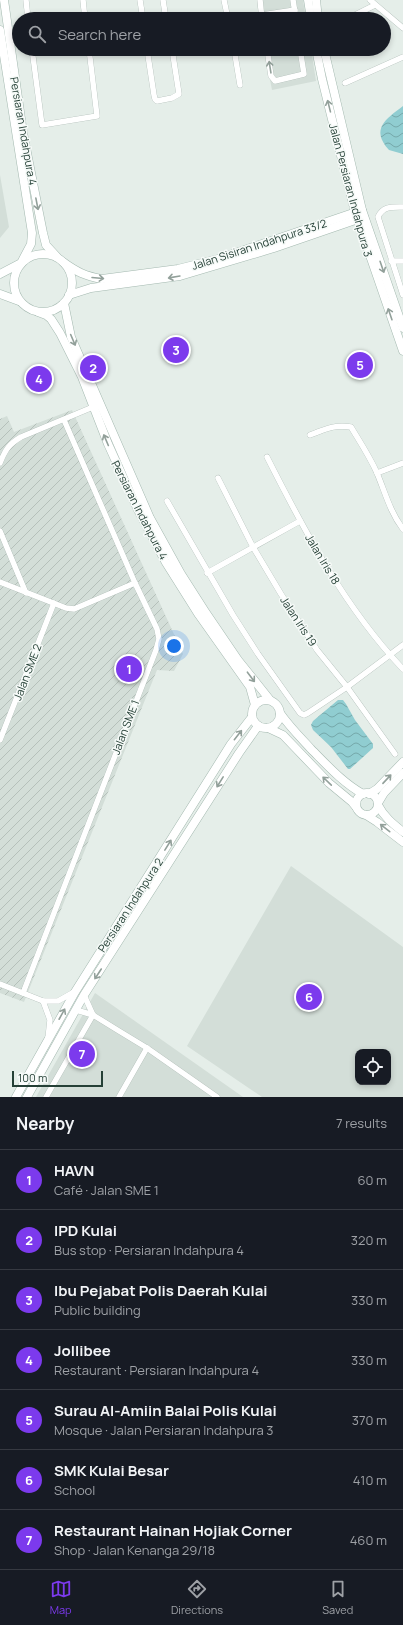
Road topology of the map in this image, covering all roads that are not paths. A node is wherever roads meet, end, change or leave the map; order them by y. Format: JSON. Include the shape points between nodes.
{"nodes":[{"id":1,"x":4,"y":0,"type":"edge"},
{"id":2,"x":26,"y":0,"type":"edge"},
{"id":3,"x":83,"y":0,"type":"edge"},
{"id":4,"x":140,"y":0,"type":"edge"},
{"id":5,"x":163,"y":0,"type":"edge"},
{"id":6,"x":224,"y":0,"type":"edge"},
{"id":7,"x":260,"y":0,"type":"edge"},
{"id":8,"x":293,"y":0,"type":"edge"},
{"id":9,"x":308,"y":0,"type":"edge"},
{"id":10,"x":316,"y":0,"type":"edge"},
{"id":11,"x":370,"y":0,"type":"edge"},
{"id":12,"x":375,"y":4,"type":"junction"},
{"id":13,"x":295,"y":10,"type":"joint"},
{"id":14,"x":27,"y":12,"type":"edge"},
{"id":15,"x":84,"y":12,"type":"edge"},
{"id":16,"x":142,"y":12,"type":"edge"},
{"id":17,"x":165,"y":12,"type":"edge"},
{"id":18,"x":227,"y":12,"type":"edge"},
{"id":19,"x":261,"y":12,"type":"edge"},
{"id":20,"x":286,"y":12,"type":"edge"},
{"id":21,"x":310,"y":12,"type":"edge"},
{"id":22,"x":317,"y":12,"type":"edge"},
{"id":23,"x":360,"y":12,"type":"edge"},
{"id":24,"x":384,"y":12,"type":"edge"},
{"id":25,"x":391,"y":18,"type":"edge"},
{"id":26,"x":403,"y":28,"type":"edge"},
{"id":27,"x":0,"y":30,"type":"edge"},
{"id":28,"x":33,"y":56,"type":"edge"},
{"id":29,"x":90,"y":56,"type":"edge"},
{"id":30,"x":148,"y":56,"type":"edge"},
{"id":31,"x":173,"y":56,"type":"edge"},
{"id":32,"x":235,"y":56,"type":"edge"},
{"id":33,"x":268,"y":56,"type":"edge"},
{"id":34,"x":301,"y":56,"type":"edge"},
{"id":35,"x":317,"y":56,"type":"edge"},
{"id":36,"x":326,"y":56,"type":"edge"},
{"id":37,"x":403,"y":56,"type":"edge"},
{"id":38,"x":345,"y":83,"type":"dead end"},
{"id":39,"x":240,"y":85,"type":"dead end"},
{"id":40,"x":403,"y":207,"type":"edge"},
{"id":41,"x":360,"y":214,"type":"junction"},
{"id":42,"x":60,"y":260,"type":"junction"},
{"id":43,"x":391,"y":261,"type":"junction"},
{"id":44,"x":403,"y":261,"type":"edge"},
{"id":45,"x":21,"y":263,"type":"junction"},
{"id":46,"x":0,"y":274,"type":"edge"},
{"id":47,"x":0,"y":294,"type":"edge"},
{"id":48,"x":403,"y":295,"type":"edge"},
{"id":49,"x":67,"y":299,"type":"junction"},
{"id":50,"x":19,"y":301,"type":"junction"},
{"id":51,"x":38,"y":312,"type":"junction"},
{"id":52,"x":403,"y":328,"type":"edge"},
{"id":53,"x":403,"y":351,"type":"edge"},
{"id":54,"x":93,"y":408,"type":"junction"},
{"id":55,"x":64,"y":420,"type":"junction"},
{"id":56,"x":310,"y":435,"type":"dead end"},
{"id":57,"x":266,"y":457,"type":"dead end"},
{"id":58,"x":0,"y":463,"type":"edge"},
{"id":59,"x":403,"y":463,"type":"edge"},
{"id":60,"x":377,"y":473,"type":"junction"},
{"id":61,"x":218,"y":478,"type":"dead end"},
{"id":62,"x":167,"y":501,"type":"dead end"},
{"id":63,"x":300,"y":521,"type":"junction"},
{"id":64,"x":403,"y":529,"type":"edge"},
{"id":65,"x":0,"y":531,"type":"edge"},
{"id":66,"x":253,"y":547,"type":"junction"},
{"id":67,"x":207,"y":573,"type":"junction"},
{"id":68,"x":0,"y":582,"type":"edge"},
{"id":69,"x":134,"y":583,"type":"junction"},
{"id":70,"x":26,"y":593,"type":"junction"},
{"id":71,"x":54,"y":603,"type":"junction"},
{"id":72,"x":403,"y":645,"type":"edge"},
{"id":73,"x":389,"y":655,"type":"junction"},
{"id":74,"x":403,"y":670,"type":"edge"},
{"id":75,"x":347,"y":687,"type":"junction"},
{"id":76,"x":270,"y":700,"type":"junction"},
{"id":77,"x":255,"y":705,"type":"junction"},
{"id":78,"x":280,"y":713,"type":"junction"},
{"id":79,"x":252,"y":718,"type":"junction"},
{"id":80,"x":258,"y":726,"type":"junction"},
{"id":81,"x":268,"y":728,"type":"junction"},
{"id":82,"x":0,"y":740,"type":"edge"},
{"id":83,"x":395,"y":754,"type":"dead end"},
{"id":84,"x":403,"y":762,"type":"edge"},
{"id":85,"x":403,"y":773,"type":"edge"},
{"id":86,"x":366,"y":794,"type":"junction"},
{"id":87,"x":378,"y":804,"type":"junction"},
{"id":88,"x":356,"y":806,"type":"junction"},
{"id":89,"x":366,"y":815,"type":"junction"},
{"id":90,"x":403,"y":832,"type":"edge"},
{"id":91,"x":403,"y":842,"type":"edge"},
{"id":92,"x":0,"y":984,"type":"edge"},
{"id":93,"x":75,"y":992,"type":"junction"},
{"id":94,"x":23,"y":993,"type":"junction"},
{"id":95,"x":84,"y":995,"type":"junction"},
{"id":96,"x":43,"y":1001,"type":"junction"},
{"id":97,"x":76,"y":1010,"type":"junction"},
{"id":98,"x":94,"y":1015,"type":"junction"},
{"id":99,"x":48,"y":1039,"type":"junction"},
{"id":100,"x":147,"y":1048,"type":"junction"},
{"id":101,"x":16,"y":1097,"type":"edge"},
{"id":102,"x":27,"y":1097,"type":"edge"},
{"id":103,"x":46,"y":1097,"type":"edge"},
{"id":104,"x":119,"y":1097,"type":"edge"},
{"id":105,"x":216,"y":1097,"type":"edge"}],
"edges":[{"from":1,"to":42,"type":"street","name":"Persiaran Indahpura 4","one_way":true,"via":[[23,133],[43,233],[46,245]]},
{"from":2,"to":14,"type":"street"},
{"from":3,"to":15,"type":"street"},
{"from":4,"to":16,"type":"street"},
{"from":5,"to":17,"type":"street"},
{"from":6,"to":18,"type":"street"},
{"from":7,"to":19,"type":"street"},
{"from":8,"to":13,"type":"street"},
{"from":9,"to":21,"type":"street"},
{"from":10,"to":22,"type":"street"},
{"from":11,"to":12,"type":"street"},
{"from":12,"to":23,"type":"street"},
{"from":12,"to":24,"type":"street"},
{"from":13,"to":20,"type":"street"},
{"from":25,"to":26,"type":"street"},
{"from":27,"to":45,"type":"street","name":"Persiaran Indahpura 4","via":[[32,234],[31,244]]},
{"from":28,"to":29,"type":"street","via":[[42,125],[97,116]]},
{"from":30,"to":31,"type":"street","via":[[157,101],[179,94]]},
{"from":32,"to":39,"type":"street"},
{"from":34,"to":33,"type":"street","one_way":true,"via":[[304,74],[275,81]]},
{"from":41,"to":35,"type":"street","name":"Jalan Persiaran Indahpura 3","one_way":true},
{"from":36,"to":41,"type":"street","name":"Jalan Persiaran Indahpura 3"},
{"from":37,"to":38,"type":"street"},
{"from":40,"to":43,"type":"street","via":[[391,207],[380,211],[378,217]]},
{"from":42,"to":41,"type":"street","name":"Jalan Sisiran Indahpura 33/2","one_way":true,"via":[[80,273],[102,279],[178,269]]},
{"from":41,"to":49,"type":"street","name":"Jalan Sisiran Indahpura 33/2","one_way":true,"via":[[274,248],[180,276],[91,288]]},
{"from":41,"to":52,"type":"street","name":"Jalan Persiaran Indahpura 3","one_way":true},
{"from":53,"to":41,"type":"street","name":"Jalan Persiaran Indahpura 3","one_way":true},
{"from":42,"to":45,"type":"street","via":[[47,254],[38,254],[28,257]]},
{"from":42,"to":49,"type":"street","via":[[68,269],[71,278],[72,287]]},
{"from":43,"to":44,"type":"street"},
{"from":43,"to":48,"type":"street"},
{"from":45,"to":46,"type":"street"},
{"from":45,"to":50,"type":"street","via":[[15,272],[13,282]]},
{"from":47,"to":50,"type":"street"},
{"from":49,"to":51,"type":"street","via":[[57,309]]},
{"from":49,"to":76,"type":"street","name":"Persiaran Indahpura 4","one_way":true,"via":[[71,337],[155,528],[204,610],[238,660]]},
{"from":50,"to":51,"type":"street"},
{"from":51,"to":54,"type":"street","name":"Persiaran Indahpura 4","via":[[46,315],[56,325],[82,377]]},
{"from":54,"to":55,"type":"street"},
{"from":77,"to":54,"type":"street","name":"Persiaran Indahpura 4","one_way":true,"via":[[250,687],[199,615],[165,561],[133,499]]},
{"from":55,"to":58,"type":"street","via":[[11,443]]},
{"from":55,"to":69,"type":"street","name":"Jalan SME 1"},
{"from":56,"to":60,"type":"street","via":[[332,426],[352,427]]},
{"from":57,"to":63,"type":"street","name":"Jalan Iris 18"},
{"from":59,"to":60,"type":"street"},
{"from":60,"to":64,"type":"street","via":[[396,520]]},
{"from":61,"to":66,"type":"street","name":"Jalan Iris 19"},
{"from":62,"to":67,"type":"street"},
{"from":63,"to":66,"type":"street"},
{"from":63,"to":73,"type":"street","name":"Jalan Iris 18","via":[[356,611]]},
{"from":65,"to":70,"type":"street"},
{"from":66,"to":67,"type":"street"},
{"from":66,"to":75,"type":"street","name":"Jalan Iris 19","via":[[317,650]]},
{"from":67,"to":75,"type":"street","via":[[258,654],[300,713],[308,713]]},
{"from":68,"to":70,"type":"street"},
{"from":69,"to":71,"type":"street","via":[[74,609]]},
{"from":69,"to":94,"type":"street","name":"Jalan SME 1","via":[[157,629],[159,639]]},
{"from":70,"to":71,"type":"street"},
{"from":71,"to":82,"type":"street","name":"Jalan SME 2"},
{"from":72,"to":73,"type":"street"},
{"from":73,"to":74,"type":"street","name":"Jalan Iris 18"},
{"from":73,"to":75,"type":"street"},
{"from":75,"to":83,"type":"street","name":"Jalan Iris 19"},
{"from":76,"to":77,"type":"street","via":[[262,700]]},
{"from":76,"to":78,"type":"street","via":[[277,705]]},
{"from":77,"to":79,"type":"street","via":[[252,709]]},
{"from":78,"to":81,"type":"street","via":[[277,723]]},
{"from":78,"to":86,"type":"street","via":[[286,723],[346,783]]},
{"from":79,"to":80,"type":"street"},
{"from":93,"to":79,"type":"street","name":"Persiaran Indahpura 2","one_way":true,"via":[[231,744]]},
{"from":80,"to":81,"type":"street"},
{"from":80,"to":95,"type":"street","name":"Persiaran Indahpura 2","one_way":true,"via":[[234,759]]},
{"from":88,"to":81,"type":"street","one_way":true,"via":[[329,783],[282,735]]},
{"from":86,"to":84,"type":"street","one_way":true,"via":[[377,789]]},
{"from":85,"to":87,"type":"street","via":[[384,793]]},
{"from":86,"to":87,"type":"street","via":[[374,796]]},
{"from":86,"to":88,"type":"street","via":[[358,798]]},
{"from":87,"to":89,"type":"street","via":[[373,813]]},
{"from":87,"to":90,"type":"street","via":[[382,814]]},
{"from":88,"to":89,"type":"street","via":[[361,814]]},
{"from":91,"to":89,"type":"street","one_way":true},
{"from":92,"to":94,"type":"street"},
{"from":93,"to":96,"type":"street","via":[[58,1001]]},
{"from":99,"to":93,"type":"street","name":"Persiaran Indahpura 2","one_way":true},
{"from":94,"to":96,"type":"street"},
{"from":95,"to":97,"type":"street","name":"Persiaran Indahpura 2"},
{"from":95,"to":98,"type":"street"},
{"from":96,"to":99,"type":"street","via":[[50,1020]]},
{"from":97,"to":98,"type":"street"},
{"from":97,"to":102,"type":"street","name":"Persiaran Indahpura 2"},
{"from":98,"to":100,"type":"street"},
{"from":98,"to":103,"type":"street"},
{"from":99,"to":101,"type":"street","name":"Persiaran Indahpura 2"},
{"from":100,"to":104,"type":"street"},
{"from":100,"to":105,"type":"street"}]}
